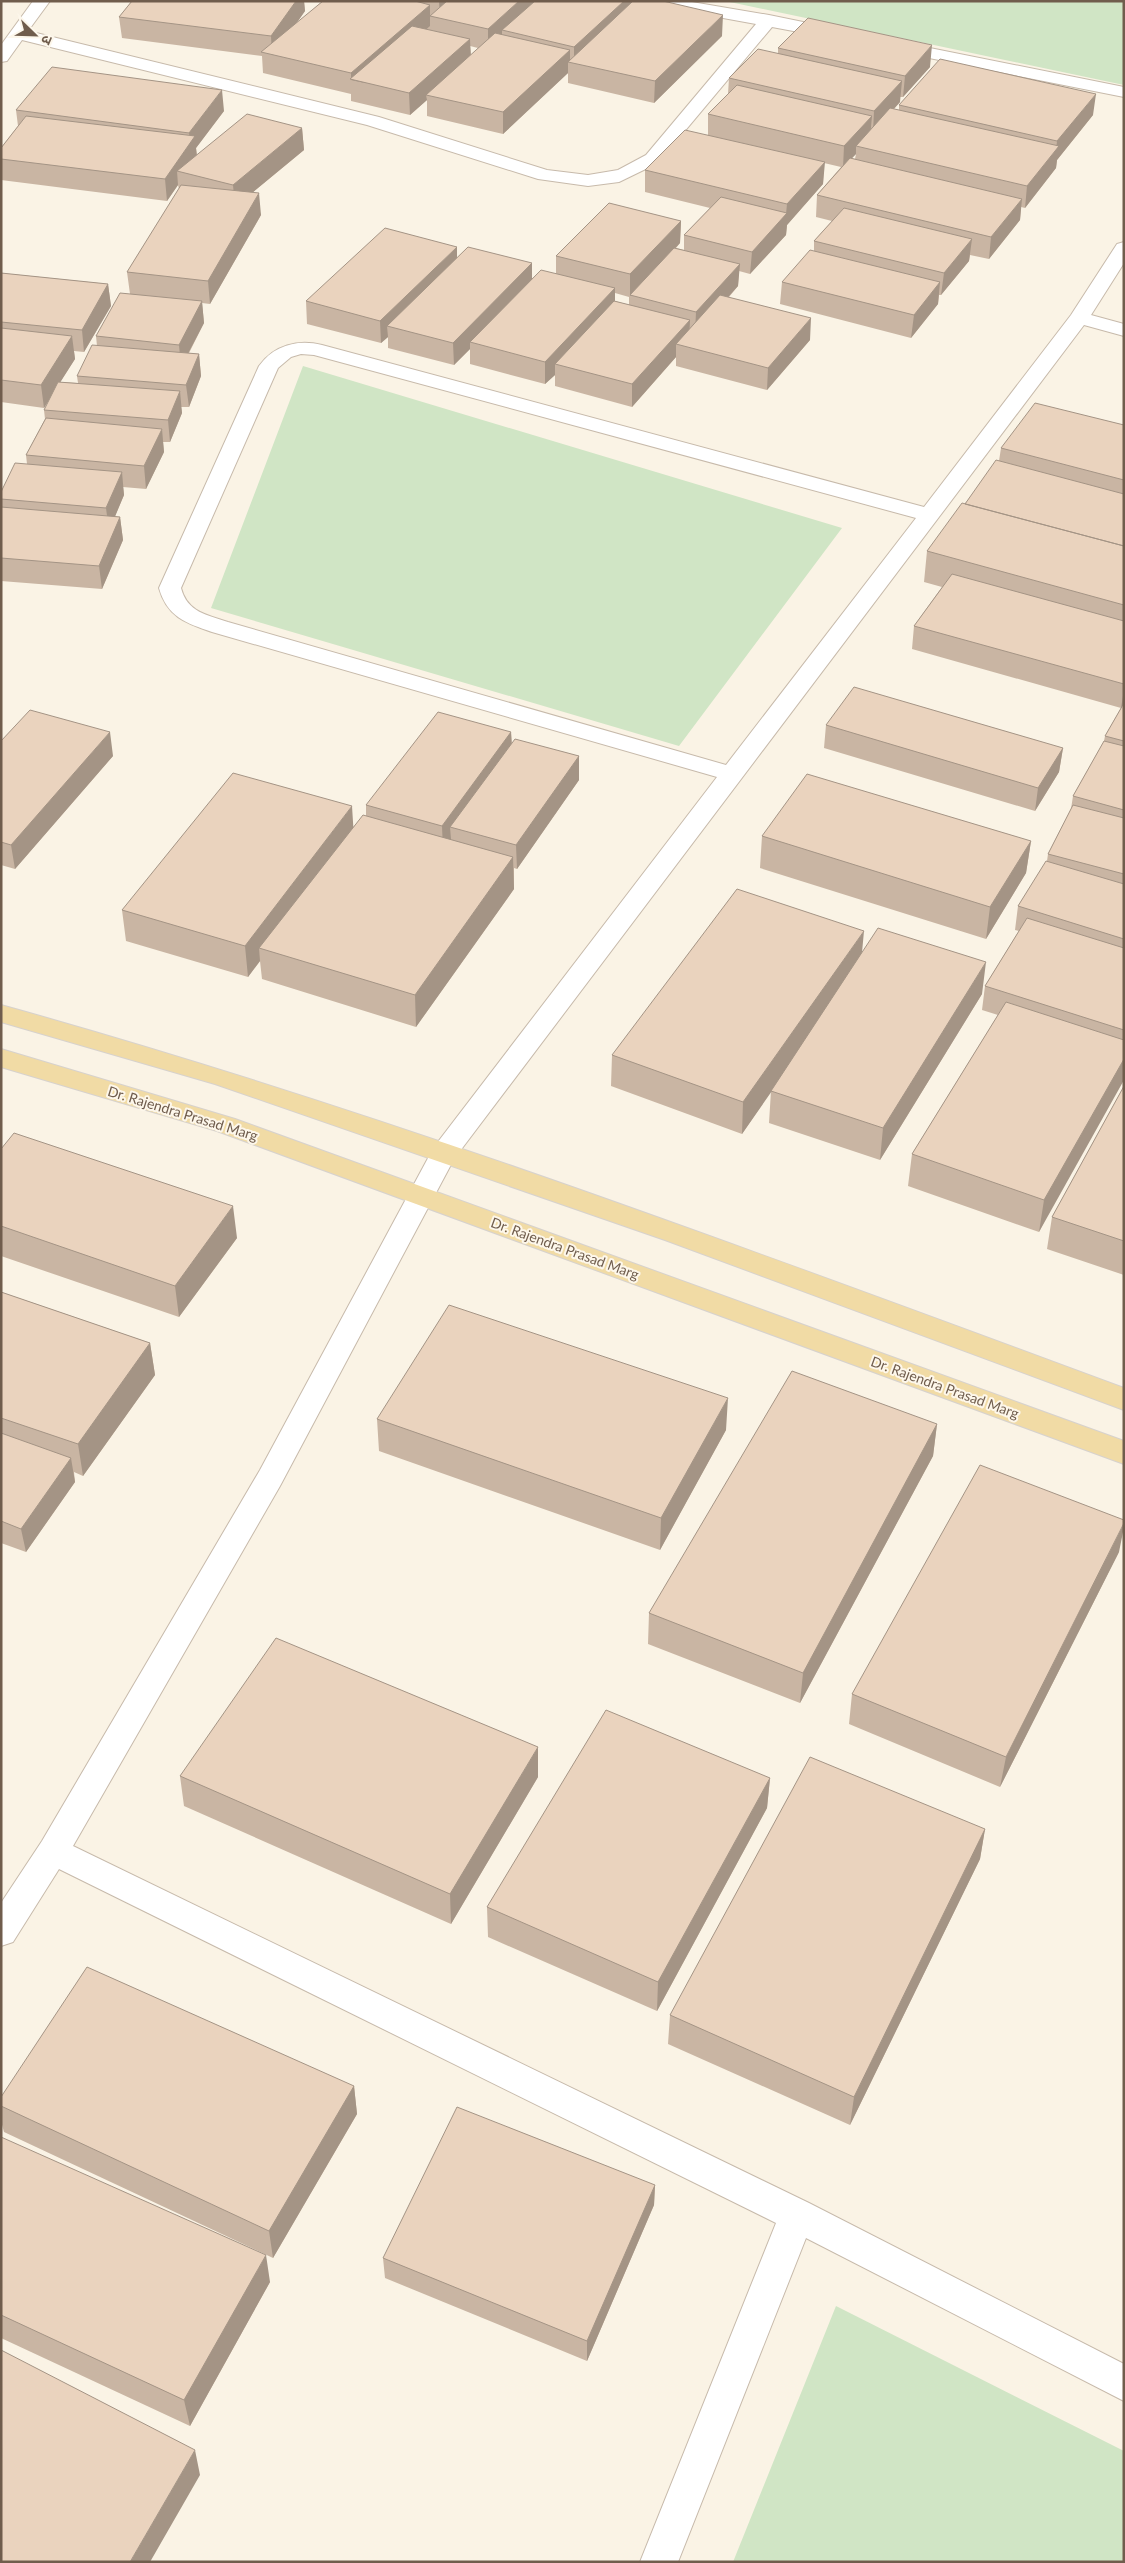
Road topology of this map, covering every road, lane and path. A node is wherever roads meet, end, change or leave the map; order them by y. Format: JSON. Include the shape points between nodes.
{"nodes":[{"id":1,"x":42,"y":1,"type":"edge"},
{"id":2,"x":658,"y":1,"type":"edge"},
{"id":3,"x":768,"y":20,"type":"junction"},
{"id":4,"x":18,"y":34,"type":"junction"},
{"id":5,"x":855,"y":38,"type":"edge"},
{"id":6,"x":874,"y":42,"type":"edge"},
{"id":7,"x":1,"y":57,"type":"edge"},
{"id":8,"x":1124,"y":92,"type":"edge"},
{"id":9,"x":1124,"y":248,"type":"edge"},
{"id":10,"x":1079,"y":318,"type":"junction"},
{"id":11,"x":1124,"y":330,"type":"edge"},
{"id":12,"x":928,"y":515,"type":"junction"},
{"id":13,"x":731,"y":774,"type":"junction"},
{"id":14,"x":1,"y":1013,"type":"edge"},
{"id":15,"x":1,"y":1058,"type":"edge"},
{"id":16,"x":443,"y":1154,"type":"junction"},
{"id":17,"x":419,"y":1195,"type":"junction"},
{"id":18,"x":1124,"y":1399,"type":"edge"},
{"id":19,"x":1124,"y":1453,"type":"edge"},
{"id":20,"x":53,"y":1851,"type":"junction"},
{"id":21,"x":1,"y":1932,"type":"edge"},
{"id":22,"x":797,"y":2215,"type":"junction"},
{"id":23,"x":1124,"y":2383,"type":"edge"},
{"id":24,"x":659,"y":2562,"type":"edge"}],
"edges":[{"from":1,"to":4,"type":"street"},
{"from":2,"to":3,"type":"street"},
{"from":3,"to":4,"type":"street","via":[[652,159],[630,173],[604,181],[572,181],[544,175],[373,121]]},
{"from":3,"to":5,"type":"street"},
{"from":4,"to":7,"type":"street"},
{"from":6,"to":8,"type":"street"},
{"from":9,"to":10,"type":"street"},
{"from":10,"to":11,"type":"street"},
{"from":10,"to":12,"type":"street"},
{"from":12,"to":13,"type":"street"},
{"from":12,"to":13,"type":"street","via":[[315,349],[298,347],[280,355],[269,366],[170,588],[174,603],[194,618],[220,628]]},
{"from":13,"to":16,"type":"street"},
{"from":14,"to":16,"type":"main road","via":[[224,1078]]},
{"from":15,"to":17,"type":"main road","name":"Dr. Rajendra Prasad Marg","via":[[226,1125]]},
{"from":16,"to":17,"type":"street"},
{"from":16,"to":18,"type":"main road","via":[[675,1233]]},
{"from":17,"to":19,"type":"main road","name":"Dr. Rajendra Prasad Marg"},
{"from":17,"to":20,"type":"street","via":[[270,1478]]},
{"from":20,"to":21,"type":"street"},
{"from":20,"to":22,"type":"street"},
{"from":22,"to":23,"type":"street"},
{"from":22,"to":24,"type":"street"}]}
